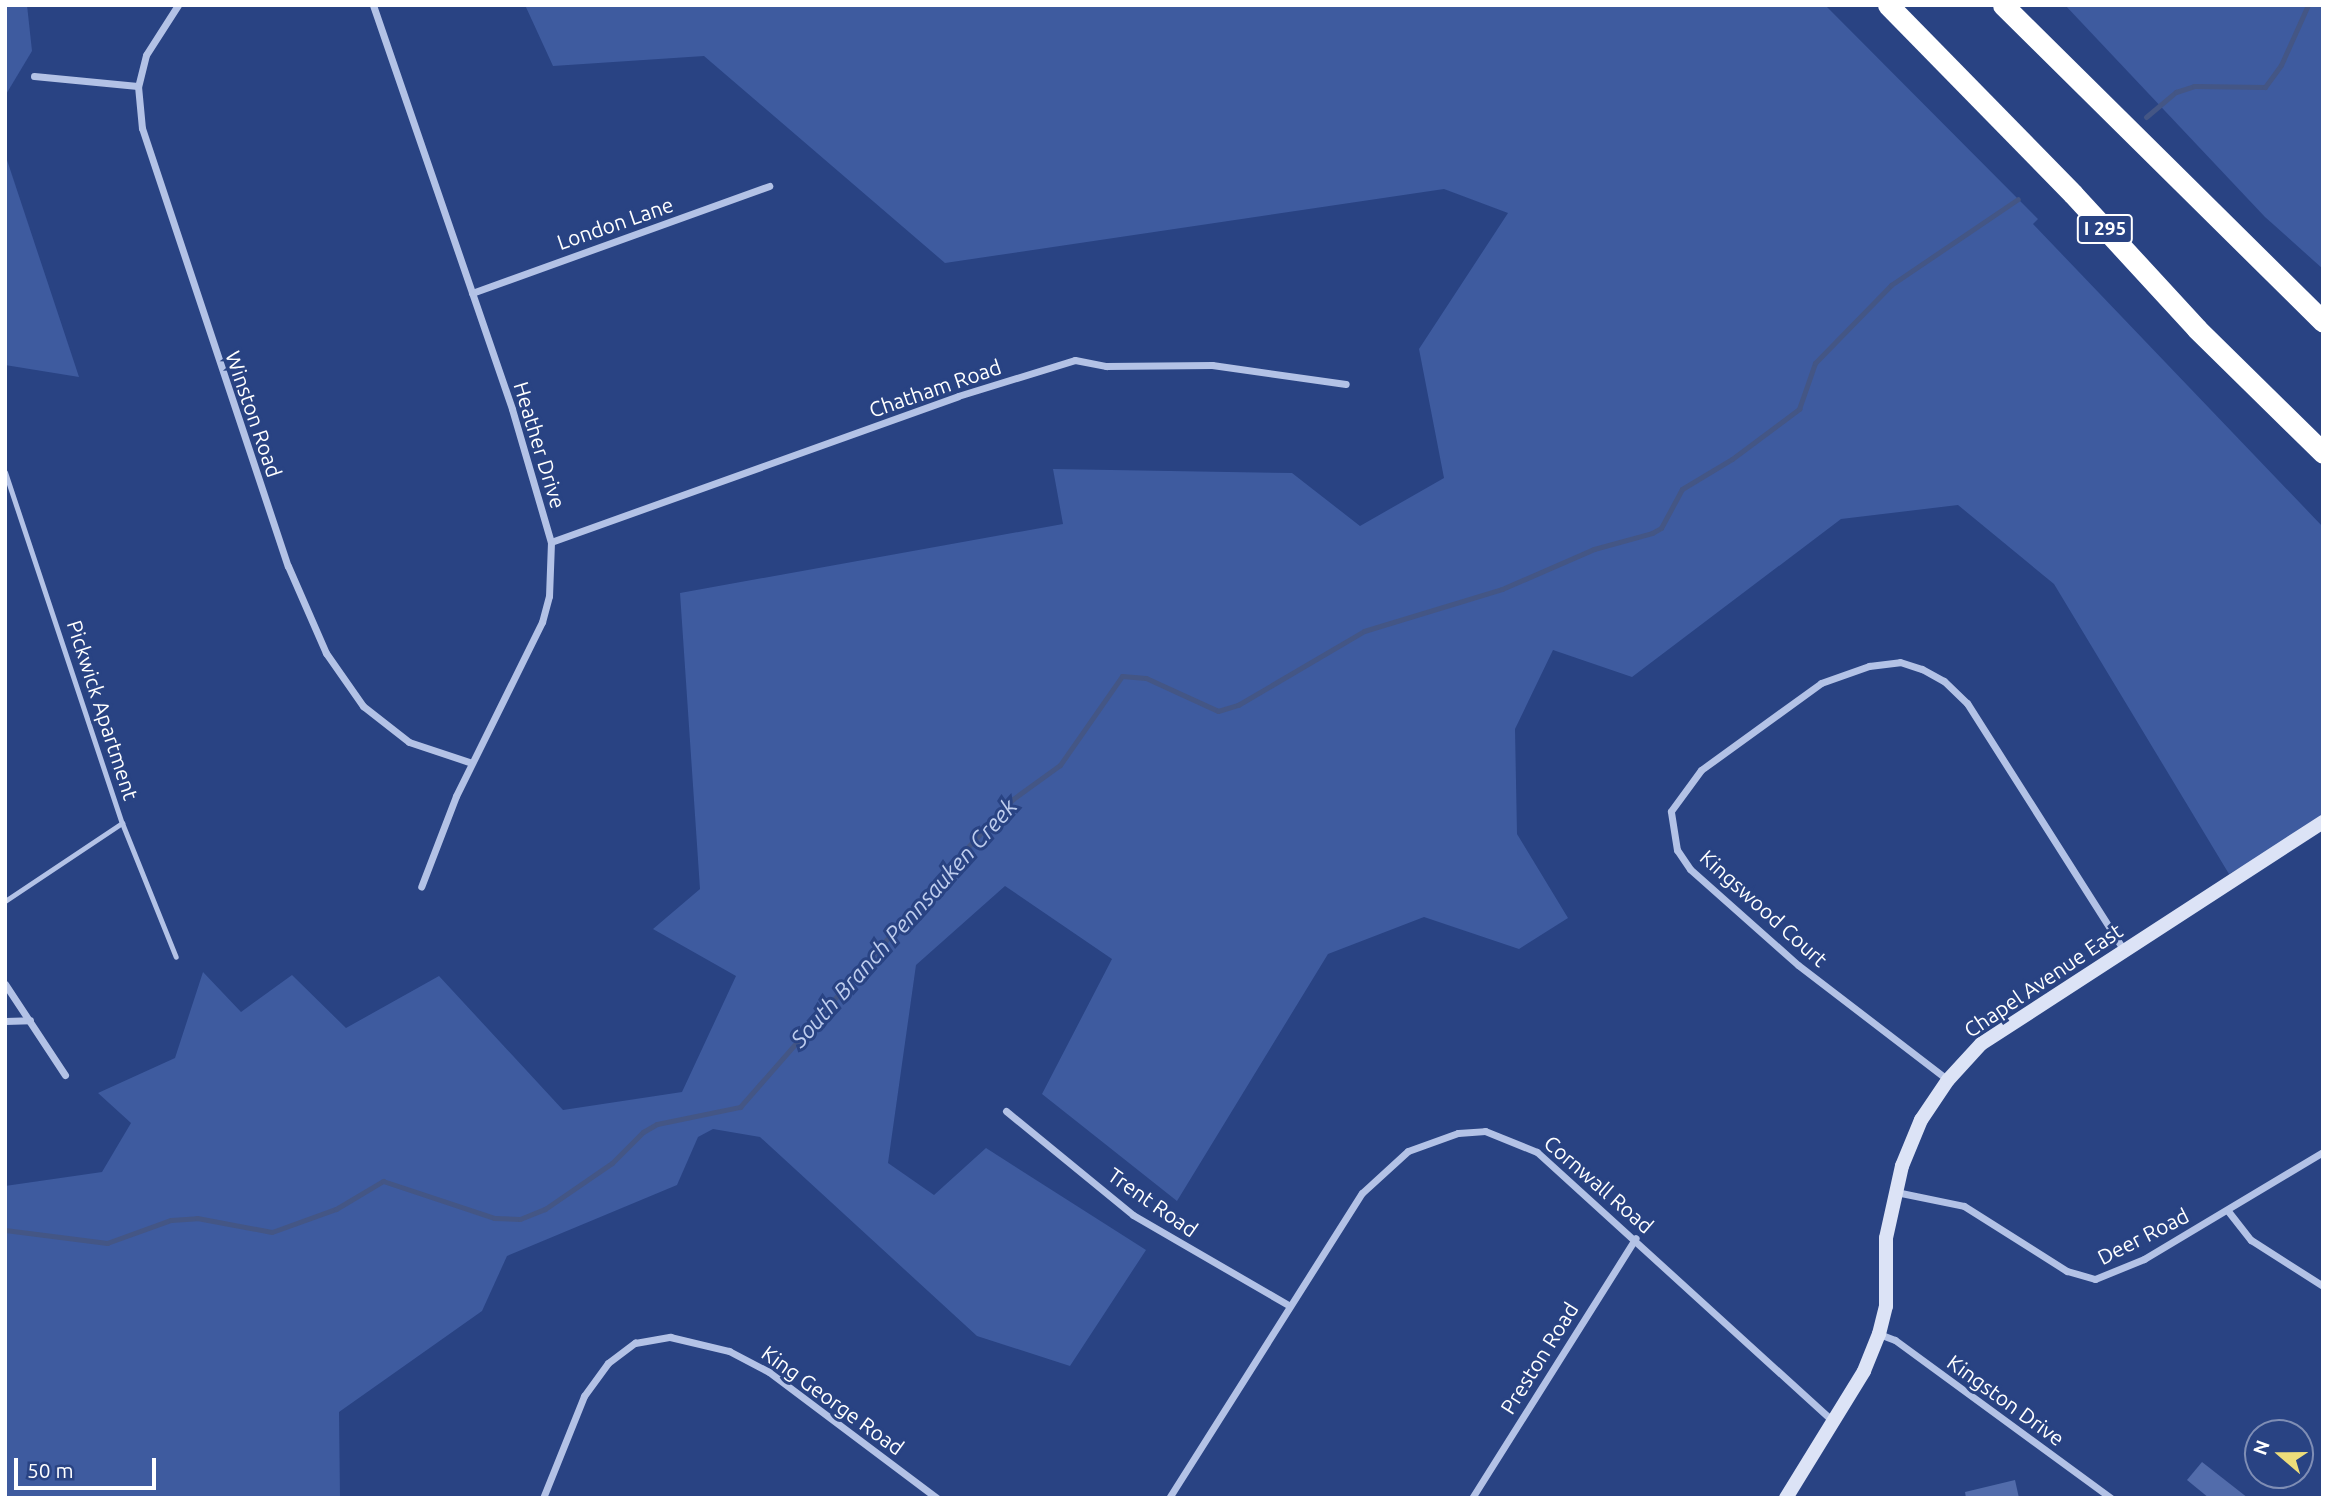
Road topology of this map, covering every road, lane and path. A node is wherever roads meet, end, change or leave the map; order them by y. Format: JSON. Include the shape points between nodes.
{"nodes":[{"id":1,"x":178,"y":5,"type":"edge"},
{"id":2,"x":373,"y":5,"type":"edge"},
{"id":3,"x":1888,"y":5,"type":"edge"},
{"id":4,"x":2003,"y":5,"type":"edge"},
{"id":5,"x":34,"y":76,"type":"dead end"},
{"id":6,"x":138,"y":86,"type":"junction"},
{"id":7,"x":769,"y":186,"type":"dead end"},
{"id":8,"x":472,"y":293,"type":"junction"},
{"id":9,"x":2323,"y":322,"type":"edge"},
{"id":10,"x":1346,"y":384,"type":"dead end"},
{"id":11,"x":2323,"y":453,"type":"edge"},
{"id":12,"x":6,"y":471,"type":"edge"},
{"id":13,"x":551,"y":542,"type":"junction"},
{"id":14,"x":472,"y":763,"type":"junction"},
{"id":15,"x":2323,"y":821,"type":"edge"},
{"id":16,"x":122,"y":823,"type":"junction"},
{"id":17,"x":421,"y":887,"type":"dead end"},
{"id":18,"x":5,"y":901,"type":"edge"},
{"id":19,"x":2124,"y":950,"type":"junction"},
{"id":20,"x":176,"y":957,"type":"dead end"},
{"id":21,"x":5,"y":984,"type":"edge"},
{"id":22,"x":30,"y":1020,"type":"junction"},
{"id":23,"x":5,"y":1021,"type":"edge"},
{"id":24,"x":65,"y":1075,"type":"dead end"},
{"id":25,"x":1948,"y":1080,"type":"junction"},
{"id":26,"x":1006,"y":1111,"type":"dead end"},
{"id":27,"x":2323,"y":1152,"type":"edge"},
{"id":28,"x":1896,"y":1191,"type":"junction"},
{"id":29,"x":2228,"y":1211,"type":"junction"},
{"id":30,"x":1636,"y":1238,"type":"junction"},
{"id":31,"x":2323,"y":1286,"type":"edge"},
{"id":32,"x":1290,"y":1306,"type":"junction"},
{"id":33,"x":1879,"y":1334,"type":"junction"},
{"id":34,"x":1833,"y":1421,"type":"junction"},
{"id":35,"x":2101,"y":1490,"type":"junction"},
{"id":36,"x":543,"y":1498,"type":"edge"},
{"id":37,"x":937,"y":1498,"type":"edge"},
{"id":38,"x":1170,"y":1498,"type":"edge"},
{"id":39,"x":1472,"y":1498,"type":"edge"},
{"id":40,"x":1786,"y":1498,"type":"edge"},
{"id":41,"x":2096,"y":1498,"type":"edge"},
{"id":42,"x":2111,"y":1498,"type":"edge"}],
"edges":[{"from":1,"to":6,"type":"street","name":"Winston Road","via":[[146,55]]},
{"from":2,"to":8,"type":"street","name":"Heather Drive"},
{"from":3,"to":11,"type":"highway","number":"I 295","via":[[2197,329]]},
{"from":4,"to":9,"type":"highway"},
{"from":5,"to":6,"type":"street"},
{"from":6,"to":14,"type":"street","name":"Winston Road","via":[[149,155],[280,543],[315,633],[343,681],[379,721],[409,741]]},
{"from":7,"to":8,"type":"street","name":"London Lane"},
{"from":8,"to":13,"type":"street","name":"Heather Drive"},
{"from":10,"to":13,"type":"street","name":"Chatham Road","via":[[1212,365],[1106,366],[1075,360],[958,396]]},
{"from":12,"to":16,"type":"lane","name":"Pickwick Apartment"},
{"from":13,"to":14,"type":"street","name":"Heather Drive","via":[[549,596],[542,622]]},
{"from":14,"to":17,"type":"street","name":"Heather Drive"},
{"from":15,"to":19,"type":"street","name":"Chapel Avenue East"},
{"from":16,"to":18,"type":"lane"},
{"from":16,"to":20,"type":"lane","name":"Pickwick Apartment"},
{"from":19,"to":25,"type":"street","name":"Chapel Avenue East","via":[[1981,1044]]},
{"from":19,"to":25,"type":"street","name":"Kingswood Court","via":[[1967,703],[1944,681],[1922,669],[1900,662],[1869,666],[1821,683],[1701,770],[1671,811],[1677,850],[1690,869],[1798,965]]},
{"from":21,"to":22,"type":"street"},
{"from":22,"to":23,"type":"street"},
{"from":22,"to":24,"type":"street"},
{"from":25,"to":28,"type":"street","name":"Chapel Avenue East","via":[[1921,1120]]},
{"from":26,"to":32,"type":"street","name":"Trent Road","via":[[1133,1215]]},
{"from":27,"to":29,"type":"street","name":"Deer Road"},
{"from":28,"to":29,"type":"street","name":"Deer Road","via":[[1964,1206],[2067,1271],[2095,1279],[2144,1259]]},
{"from":28,"to":33,"type":"street","name":"Chapel Avenue East","via":[[1886,1238],[1886,1306]]},
{"from":29,"to":31,"type":"street","via":[[2251,1240]]},
{"from":30,"to":32,"type":"street","name":"Cornwall Road","via":[[1523,1143],[1485,1131],[1458,1133],[1408,1151],[1363,1193]]},
{"from":30,"to":34,"type":"street","name":"Cornwall Road"},
{"from":30,"to":39,"type":"street","name":"Preston Road"},
{"from":32,"to":38,"type":"street","name":"Cornwall Road"},
{"from":33,"to":34,"type":"street","name":"Chapel Avenue East","via":[[1864,1371]]},
{"from":33,"to":35,"type":"street","name":"Kingston Drive","via":[[1895,1340]]},
{"from":34,"to":40,"type":"street"},
{"from":35,"to":41,"type":"street"},
{"from":35,"to":42,"type":"street","name":"Kingston Drive"},
{"from":36,"to":37,"type":"street","name":"King George Road","via":[[584,1396],[608,1363],[635,1343],[670,1337],[729,1351],[769,1372]]}]}
